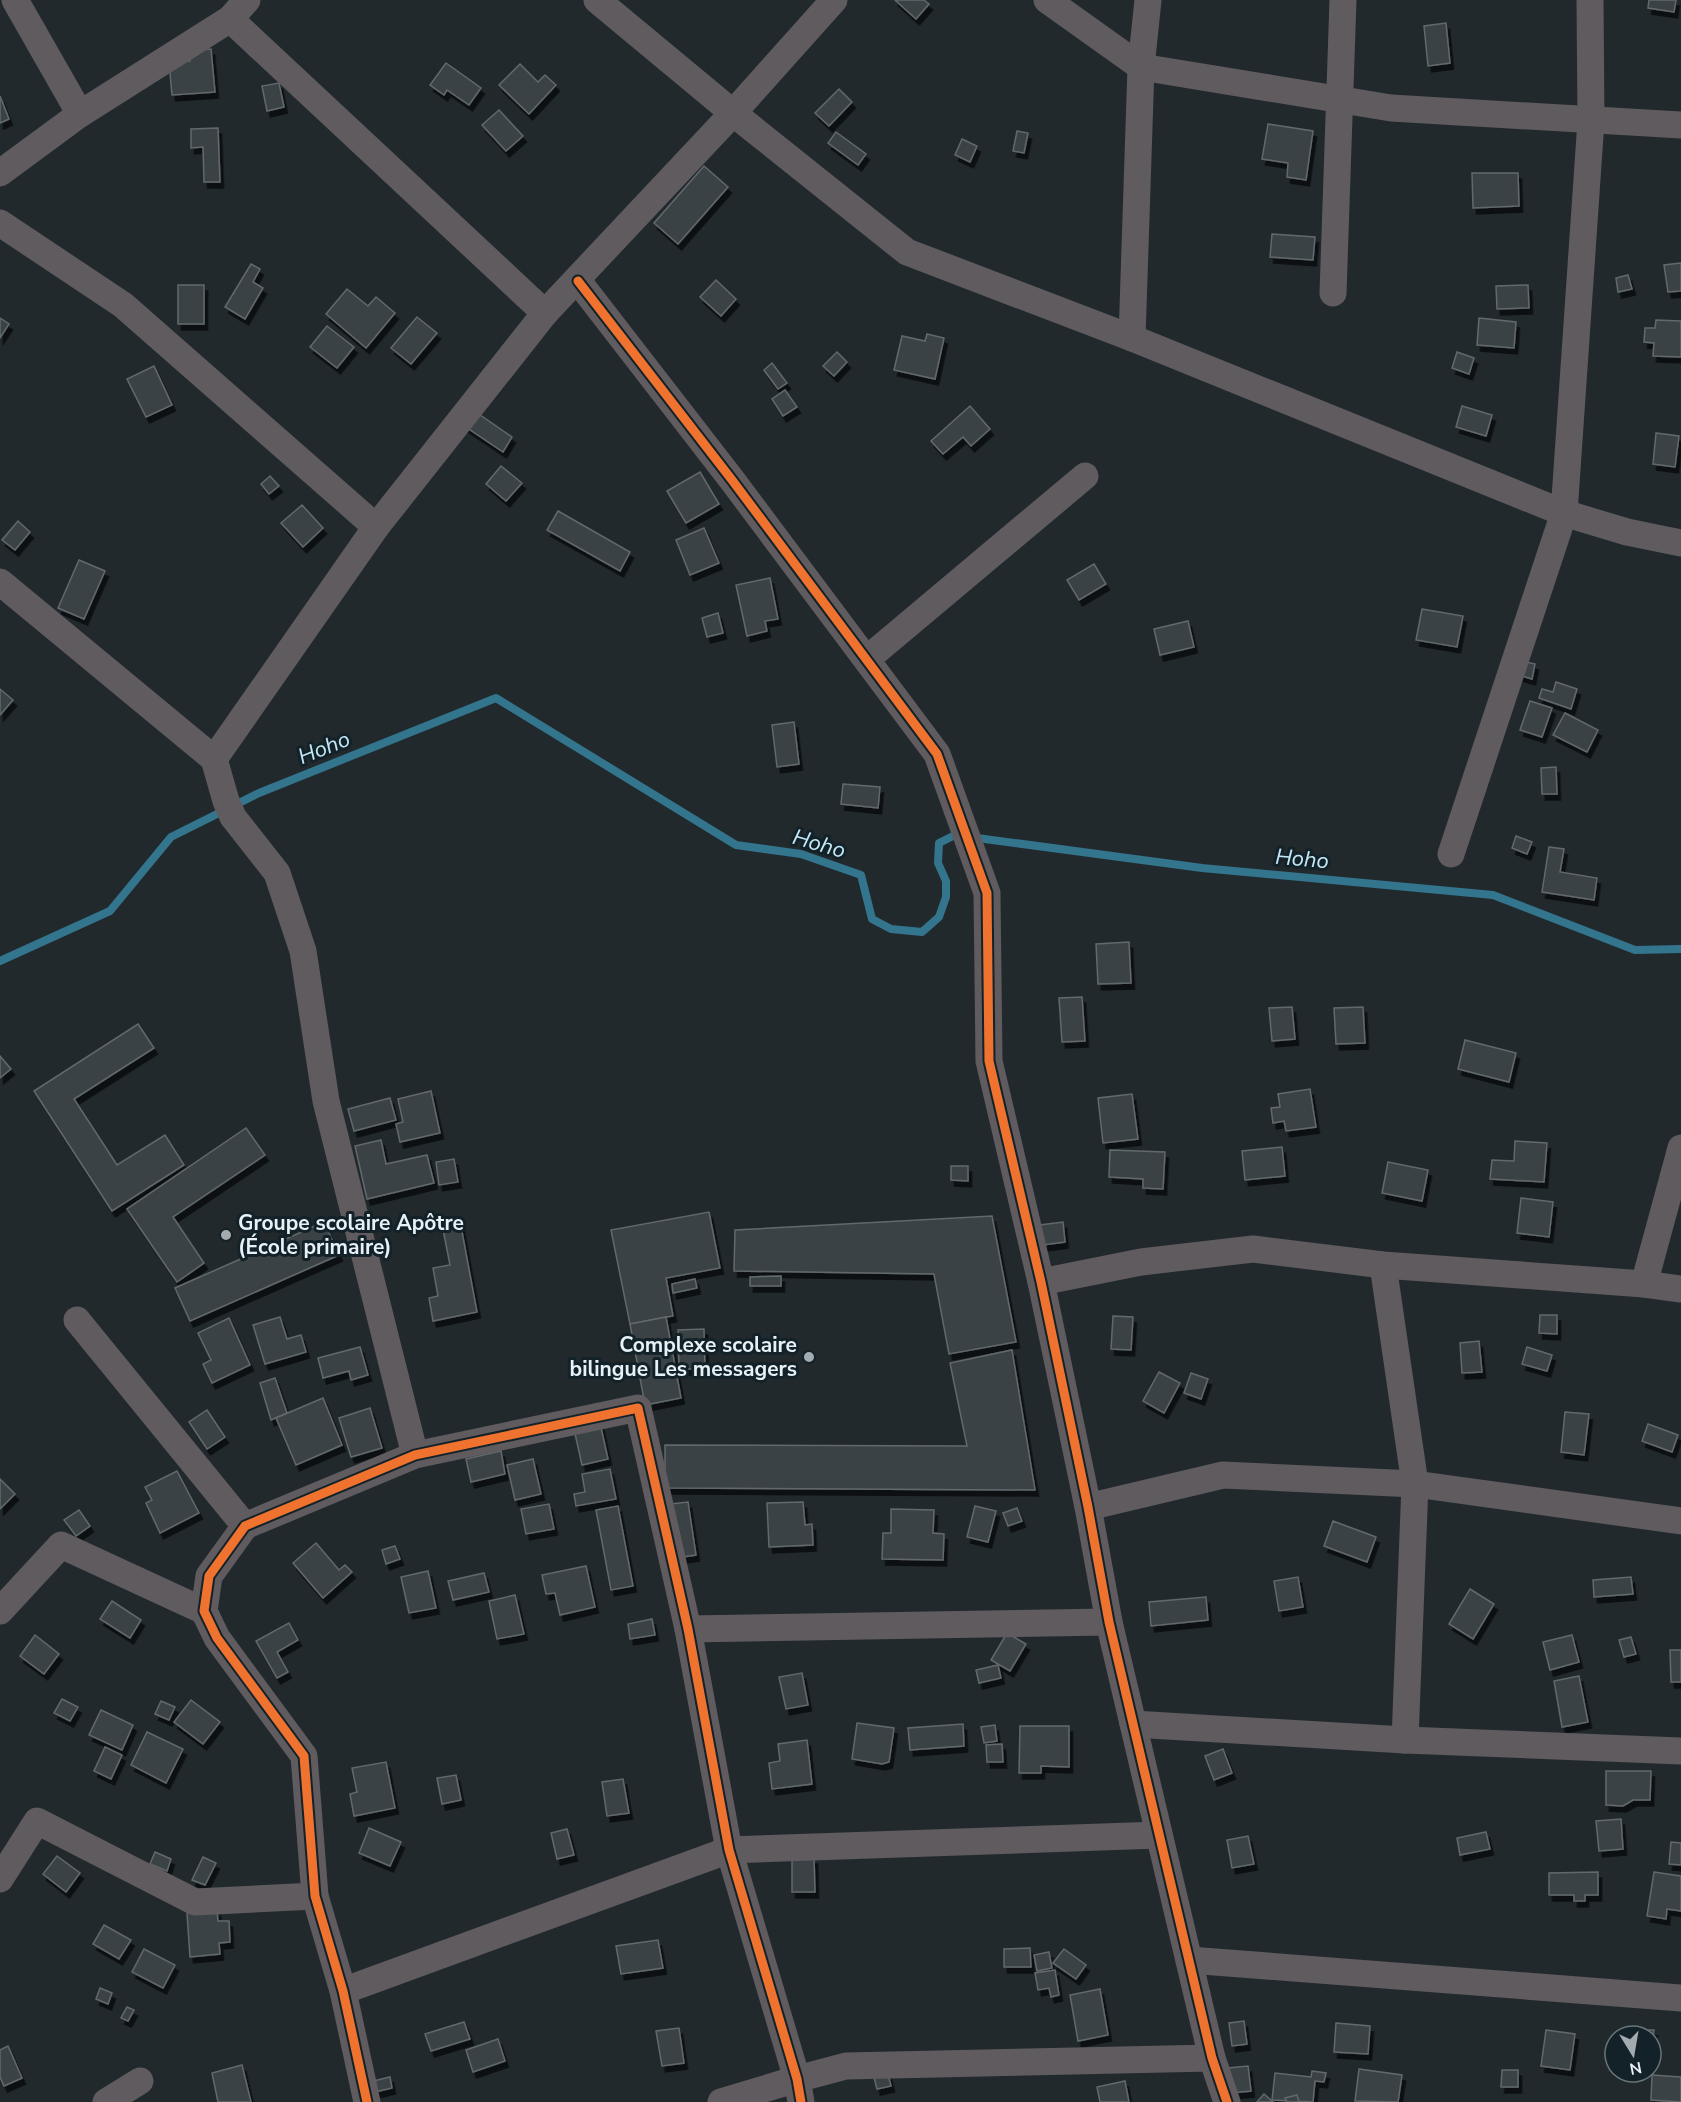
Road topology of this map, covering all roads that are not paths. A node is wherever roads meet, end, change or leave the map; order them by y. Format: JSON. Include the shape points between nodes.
{"nodes":[{"id":1,"x":15,"y":0,"type":"edge"},
{"id":2,"x":597,"y":0,"type":"edge"},
{"id":3,"x":834,"y":0,"type":"edge"},
{"id":4,"x":1047,"y":0,"type":"edge"},
{"id":5,"x":1148,"y":0,"type":"edge"},
{"id":6,"x":1343,"y":0,"type":"edge"},
{"id":7,"x":1590,"y":0,"type":"edge"},
{"id":8,"x":238,"y":9,"type":"edge"},
{"id":9,"x":1141,"y":67,"type":"junction"},
{"id":10,"x":1339,"y":99,"type":"junction"},
{"id":11,"x":733,"y":113,"type":"junction"},
{"id":12,"x":80,"y":114,"type":"junction"},
{"id":13,"x":1591,"y":121,"type":"junction"},
{"id":14,"x":1681,"y":125,"type":"edge"},
{"id":15,"x":0,"y":173,"type":"edge"},
{"id":16,"x":0,"y":223,"type":"edge"},
{"id":17,"x":578,"y":281,"type":"junction"},
{"id":18,"x":1333,"y":293,"type":"dead end"},
{"id":19,"x":545,"y":314,"type":"junction"},
{"id":20,"x":1132,"y":338,"type":"junction"},
{"id":21,"x":1085,"y":476,"type":"dead end"},
{"id":22,"x":1564,"y":513,"type":"junction"},
{"id":23,"x":376,"y":526,"type":"junction"},
{"id":24,"x":1681,"y":543,"type":"edge"},
{"id":25,"x":0,"y":582,"type":"edge"},
{"id":26,"x":867,"y":658,"type":"junction"},
{"id":27,"x":214,"y":759,"type":"junction"},
{"id":28,"x":1452,"y":854,"type":"dead end"},
{"id":29,"x":1681,"y":1148,"type":"edge"},
{"id":30,"x":1383,"y":1265,"type":"junction"},
{"id":31,"x":1041,"y":1282,"type":"junction"},
{"id":32,"x":1644,"y":1284,"type":"junction"},
{"id":33,"x":1681,"y":1288,"type":"edge"},
{"id":34,"x":77,"y":1320,"type":"dead end"},
{"id":35,"x":415,"y":1455,"type":"junction"},
{"id":36,"x":1414,"y":1484,"type":"junction"},
{"id":37,"x":1088,"y":1507,"type":"junction"},
{"id":38,"x":1681,"y":1521,"type":"edge"},
{"id":39,"x":245,"y":1526,"type":"junction"},
{"id":40,"x":0,"y":1611,"type":"edge"},
{"id":41,"x":204,"y":1611,"type":"junction"},
{"id":42,"x":1109,"y":1622,"type":"junction"},
{"id":43,"x":688,"y":1629,"type":"junction"},
{"id":44,"x":1133,"y":1724,"type":"junction"},
{"id":45,"x":1405,"y":1740,"type":"junction"},
{"id":46,"x":1681,"y":1751,"type":"edge"},
{"id":47,"x":1159,"y":1835,"type":"junction"},
{"id":48,"x":11,"y":1842,"type":"edge"},
{"id":49,"x":729,"y":1850,"type":"junction"},
{"id":50,"x":0,"y":1879,"type":"edge"},
{"id":51,"x":315,"y":1896,"type":"junction"},
{"id":52,"x":1189,"y":1960,"type":"junction"},
{"id":53,"x":343,"y":1991,"type":"junction"},
{"id":54,"x":1681,"y":1998,"type":"edge"},
{"id":55,"x":1212,"y":2058,"type":"junction"},
{"id":56,"x":140,"y":2081,"type":"dead end"},
{"id":57,"x":799,"y":2090,"type":"edge"},
{"id":58,"x":106,"y":2102,"type":"edge"},
{"id":59,"x":367,"y":2102,"type":"edge"},
{"id":60,"x":722,"y":2102,"type":"edge"},
{"id":61,"x":1227,"y":2102,"type":"edge"}],
"edges":[{"from":1,"to":12,"type":"street"},
{"from":2,"to":11,"type":"street"},
{"from":3,"to":11,"type":"street"},
{"from":4,"to":9,"type":"street"},
{"from":5,"to":9,"type":"street"},
{"from":6,"to":10,"type":"street"},
{"from":7,"to":13,"type":"street"},
{"from":8,"to":12,"type":"street"},
{"from":8,"to":19,"type":"street"},
{"from":9,"to":10,"type":"street"},
{"from":9,"to":20,"type":"street"},
{"from":10,"to":13,"type":"street","via":[[1391,108]]},
{"from":10,"to":18,"type":"street"},
{"from":11,"to":17,"type":"street"},
{"from":11,"to":20,"type":"street","via":[[907,252]]},
{"from":12,"to":15,"type":"street"},
{"from":13,"to":14,"type":"street"},
{"from":13,"to":22,"type":"street"},
{"from":16,"to":23,"type":"street","via":[[123,305]]},
{"from":17,"to":19,"type":"street"},
{"from":17,"to":26,"type":"street"},
{"from":19,"to":23,"type":"street"},
{"from":20,"to":22,"type":"street"},
{"from":21,"to":26,"type":"street"},
{"from":22,"to":24,"type":"street"},
{"from":22,"to":28,"type":"street"},
{"from":23,"to":27,"type":"street"},
{"from":25,"to":27,"type":"street"},
{"from":26,"to":31,"type":"street","via":[[938,754],[987,893],[989,1061]]},
{"from":27,"to":35,"type":"street","via":[[230,809],[277,873],[303,951],[326,1101]]},
{"from":29,"to":32,"type":"street"},
{"from":30,"to":31,"type":"street","via":[[1253,1249],[1141,1262]]},
{"from":30,"to":32,"type":"street"},
{"from":30,"to":36,"type":"street"},
{"from":31,"to":37,"type":"street"},
{"from":32,"to":33,"type":"street"},
{"from":34,"to":39,"type":"street"},
{"from":35,"to":39,"type":"street"},
{"from":35,"to":43,"type":"street","via":[[638,1407]]},
{"from":36,"to":37,"type":"street","via":[[1223,1475]]},
{"from":36,"to":38,"type":"street"},
{"from":36,"to":45,"type":"street"},
{"from":37,"to":42,"type":"street"},
{"from":39,"to":41,"type":"street","via":[[209,1576]]},
{"from":40,"to":41,"type":"street","via":[[61,1545]]},
{"from":41,"to":51,"type":"street","via":[[217,1638],[304,1756]]},
{"from":42,"to":43,"type":"street"},
{"from":42,"to":44,"type":"street"},
{"from":43,"to":49,"type":"street"},
{"from":44,"to":45,"type":"street"},
{"from":44,"to":47,"type":"street"},
{"from":45,"to":46,"type":"street"},
{"from":47,"to":49,"type":"street"},
{"from":47,"to":52,"type":"street"},
{"from":48,"to":50,"type":"street"},
{"from":48,"to":51,"type":"street","via":[[37,1821],[195,1902]]},
{"from":49,"to":53,"type":"street"},
{"from":49,"to":57,"type":"street"},
{"from":51,"to":53,"type":"street"},
{"from":52,"to":54,"type":"street"},
{"from":52,"to":55,"type":"street"},
{"from":53,"to":59,"type":"street"},
{"from":55,"to":57,"type":"street","via":[[846,2066]]},
{"from":55,"to":61,"type":"street"},
{"from":56,"to":58,"type":"street"},
{"from":57,"to":60,"type":"street"}]}
